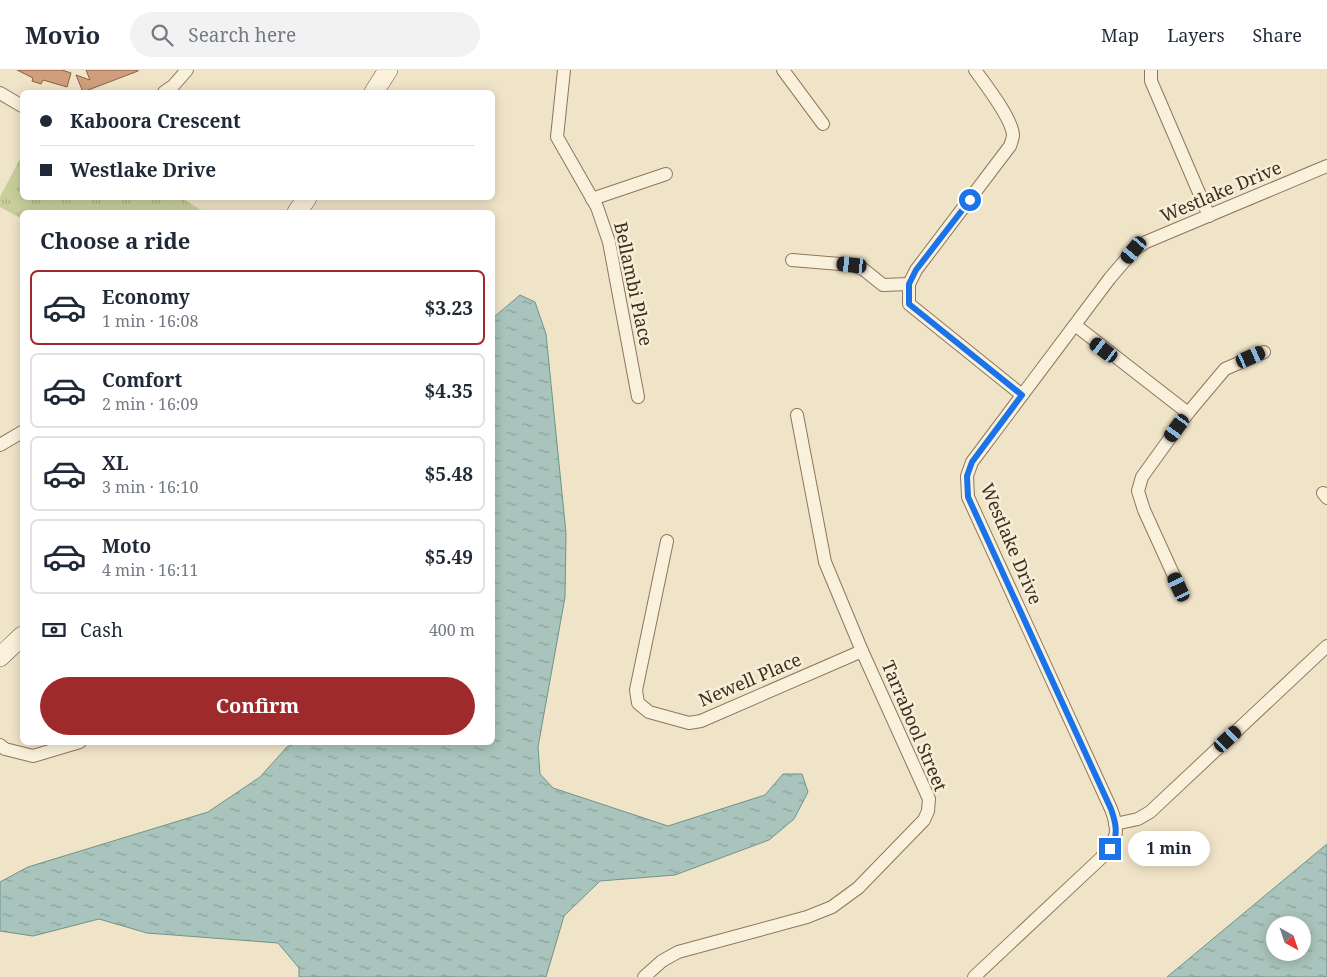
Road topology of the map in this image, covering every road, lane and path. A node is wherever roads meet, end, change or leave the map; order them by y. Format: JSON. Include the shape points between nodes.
{"nodes":[{"id":1,"x":187,"y":70,"type":"edge"},
{"id":2,"x":388,"y":70,"type":"edge"},
{"id":3,"x":564,"y":70,"type":"edge"},
{"id":4,"x":783,"y":70,"type":"edge"},
{"id":5,"x":975,"y":70,"type":"edge"},
{"id":6,"x":1151,"y":70,"type":"edge"},
{"id":7,"x":167,"y":90,"type":"edge"},
{"id":8,"x":375,"y":90,"type":"edge"},
{"id":9,"x":0,"y":94,"type":"edge"},
{"id":10,"x":20,"y":105,"type":"edge"},
{"id":11,"x":823,"y":124,"type":"dead end"},
{"id":12,"x":1327,"y":166,"type":"edge"},
{"id":13,"x":666,"y":174,"type":"dead end"},
{"id":14,"x":592,"y":199,"type":"junction"},
{"id":15,"x":1209,"y":216,"type":"junction"},
{"id":16,"x":792,"y":260,"type":"dead end"},
{"id":17,"x":909,"y":284,"type":"junction"},
{"id":18,"x":1074,"y":326,"type":"junction"},
{"id":19,"x":1264,"y":352,"type":"dead end"},
{"id":20,"x":1022,"y":395,"type":"junction"},
{"id":21,"x":638,"y":397,"type":"dead end"},
{"id":22,"x":1188,"y":413,"type":"junction"},
{"id":23,"x":797,"y":416,"type":"dead end"},
{"id":24,"x":20,"y":433,"type":"edge"},
{"id":25,"x":0,"y":445,"type":"edge"},
{"id":26,"x":667,"y":541,"type":"dead end"},
{"id":27,"x":1179,"y":587,"type":"dead end"},
{"id":28,"x":20,"y":638,"type":"edge"},
{"id":29,"x":1327,"y":646,"type":"edge"},
{"id":30,"x":862,"y":651,"type":"junction"},
{"id":31,"x":0,"y":657,"type":"edge"},
{"id":32,"x":0,"y":745,"type":"edge"},
{"id":33,"x":70,"y":745,"type":"edge"},
{"id":34,"x":1115,"y":824,"type":"junction"},
{"id":35,"x":644,"y":977,"type":"edge"},
{"id":36,"x":974,"y":977,"type":"edge"}],
"edges":[{"from":1,"to":7,"type":"street"},
{"from":2,"to":8,"type":"street"},
{"from":3,"to":14,"type":"street","name":"Bellambi Place","via":[[557,137]]},
{"from":4,"to":11,"type":"street"},
{"from":5,"to":17,"type":"street","via":[[1011,126],[1010,146],[916,270]]},
{"from":6,"to":15,"type":"street","via":[[1151,80]]},
{"from":9,"to":10,"type":"street"},
{"from":12,"to":15,"type":"street","name":"Westlake Drive"},
{"from":13,"to":14,"type":"street"},
{"from":14,"to":21,"type":"street","name":"Bellambi Place","via":[[609,242]]},
{"from":15,"to":18,"type":"street","name":"Westlake Drive","via":[[1134,250]]},
{"from":16,"to":17,"type":"street","via":[[852,265],[862,268],[883,284]]},
{"from":17,"to":20,"type":"street","via":[[909,304]]},
{"from":18,"to":20,"type":"street","name":"Westlake Drive"},
{"from":18,"to":22,"type":"street"},
{"from":19,"to":22,"type":"street","via":[[1225,369]]},
{"from":20,"to":34,"type":"street","name":"Westlake Drive","via":[[972,462],[967,476],[968,497],[1111,809]]},
{"from":22,"to":27,"type":"street","via":[[1142,478],[1138,491]]},
{"from":23,"to":30,"type":"street","name":"Tarrabool Street","via":[[825,562]]},
{"from":24,"to":25,"type":"street"},
{"from":26,"to":30,"type":"street","name":"Newell Place","via":[[636,690],[638,703],[649,712],[689,723],[701,721]]},
{"from":28,"to":31,"type":"street"},
{"from":29,"to":34,"type":"street","via":[[1150,812],[1138,819]]},
{"from":30,"to":35,"type":"street","name":"Tarrabool Street","via":[[929,799],[924,820],[858,888],[832,906],[807,918],[678,952]]},
{"from":32,"to":33,"type":"street","via":[[33,756]]},
{"from":34,"to":36,"type":"street","via":[[1114,842],[1101,858]]}]}
